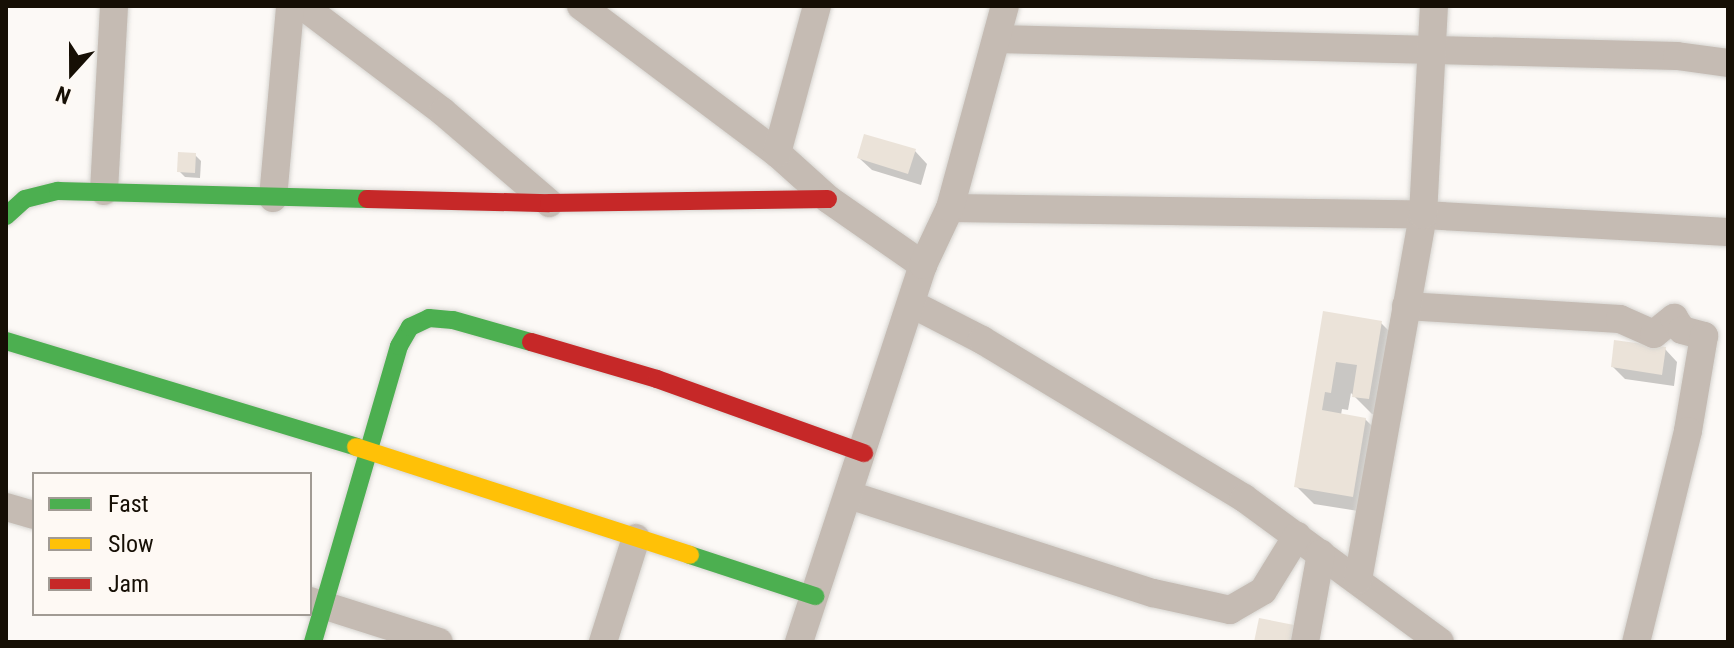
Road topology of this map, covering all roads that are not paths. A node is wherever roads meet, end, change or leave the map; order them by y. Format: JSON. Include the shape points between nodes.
{"nodes":[{"id":1,"x":114,"y":6,"type":"edge"},
{"id":2,"x":290,"y":6,"type":"edge"},
{"id":3,"x":303,"y":6,"type":"edge"},
{"id":4,"x":581,"y":6,"type":"edge"},
{"id":5,"x":817,"y":6,"type":"edge"},
{"id":6,"x":1005,"y":6,"type":"edge"},
{"id":7,"x":1434,"y":6,"type":"edge"},
{"id":8,"x":997,"y":39,"type":"junction"},
{"id":9,"x":1432,"y":49,"type":"junction"},
{"id":10,"x":1728,"y":63,"type":"edge"},
{"id":11,"x":777,"y":153,"type":"junction"},
{"id":12,"x":104,"y":191,"type":"junction"},
{"id":13,"x":273,"y":198,"type":"junction"},
{"id":14,"x":828,"y":199,"type":"junction"},
{"id":15,"x":549,"y":203,"type":"junction"},
{"id":16,"x":950,"y":208,"type":"junction"},
{"id":17,"x":1423,"y":215,"type":"junction"},
{"id":18,"x":6,"y":216,"type":"edge"},
{"id":19,"x":1728,"y":232,"type":"edge"},
{"id":20,"x":923,"y":265,"type":"junction"},
{"id":21,"x":912,"y":304,"type":"junction"},
{"id":22,"x":1406,"y":306,"type":"junction"},
{"id":23,"x":6,"y":341,"type":"edge"},
{"id":24,"x":367,"y":450,"type":"junction"},
{"id":25,"x":864,"y":453,"type":"junction"},
{"id":26,"x":849,"y":495,"type":"junction"},
{"id":27,"x":6,"y":507,"type":"edge"},
{"id":28,"x":32,"y":514,"type":"edge"},
{"id":29,"x":1297,"y":536,"type":"junction"},
{"id":30,"x":636,"y":538,"type":"junction"},
{"id":31,"x":1321,"y":553,"type":"junction"},
{"id":32,"x":1358,"y":580,"type":"junction"},
{"id":33,"x":815,"y":596,"type":"junction"},
{"id":34,"x":317,"y":603,"type":"edge"},
{"id":35,"x":313,"y":642,"type":"edge"},
{"id":36,"x":439,"y":642,"type":"edge"},
{"id":37,"x":603,"y":642,"type":"edge"},
{"id":38,"x":799,"y":642,"type":"edge"},
{"id":39,"x":1305,"y":642,"type":"edge"},
{"id":40,"x":1440,"y":642,"type":"edge"},
{"id":41,"x":1636,"y":642,"type":"edge"}],
"edges":[{"from":1,"to":12,"type":"street"},
{"from":2,"to":13,"type":"street"},
{"from":3,"to":15,"type":"street","via":[[443,112]]},
{"from":4,"to":11,"type":"street"},
{"from":5,"to":11,"type":"street"},
{"from":6,"to":8,"type":"street"},
{"from":7,"to":9,"type":"street"},
{"from":8,"to":9,"type":"street"},
{"from":8,"to":16,"type":"street"},
{"from":9,"to":10,"type":"street","via":[[1677,56]]},
{"from":9,"to":17,"type":"street"},
{"from":11,"to":14,"type":"street"},
{"from":12,"to":13,"type":"street"},
{"from":12,"to":18,"type":"street","via":[[58,191],[25,199]]},
{"from":13,"to":15,"type":"street"},
{"from":14,"to":15,"type":"street"},
{"from":14,"to":20,"type":"street"},
{"from":16,"to":17,"type":"street"},
{"from":16,"to":20,"type":"street"},
{"from":17,"to":19,"type":"street"},
{"from":17,"to":22,"type":"street"},
{"from":20,"to":21,"type":"street"},
{"from":21,"to":25,"type":"street"},
{"from":21,"to":29,"type":"street","via":[[982,340],[1244,498]]},
{"from":22,"to":32,"type":"street"},
{"from":22,"to":41,"type":"street","via":[[1620,319],[1654,334],[1674,318],[1682,330],[1704,336],[1688,431]]},
{"from":23,"to":24,"type":"street"},
{"from":24,"to":25,"type":"street","via":[[399,346],[410,327],[429,318],[453,320],[657,379]]},
{"from":24,"to":30,"type":"street"},
{"from":24,"to":34,"type":"street"},
{"from":25,"to":26,"type":"street"},
{"from":26,"to":29,"type":"street","via":[[1153,593],[1230,610],[1263,591]]},
{"from":26,"to":33,"type":"street"},
{"from":27,"to":28,"type":"street"},
{"from":29,"to":31,"type":"street"},
{"from":30,"to":33,"type":"street"},
{"from":30,"to":37,"type":"street"},
{"from":31,"to":32,"type":"street"},
{"from":31,"to":39,"type":"street"},
{"from":32,"to":40,"type":"street"},
{"from":33,"to":38,"type":"street"},
{"from":34,"to":35,"type":"street"},
{"from":34,"to":36,"type":"street"}]}
